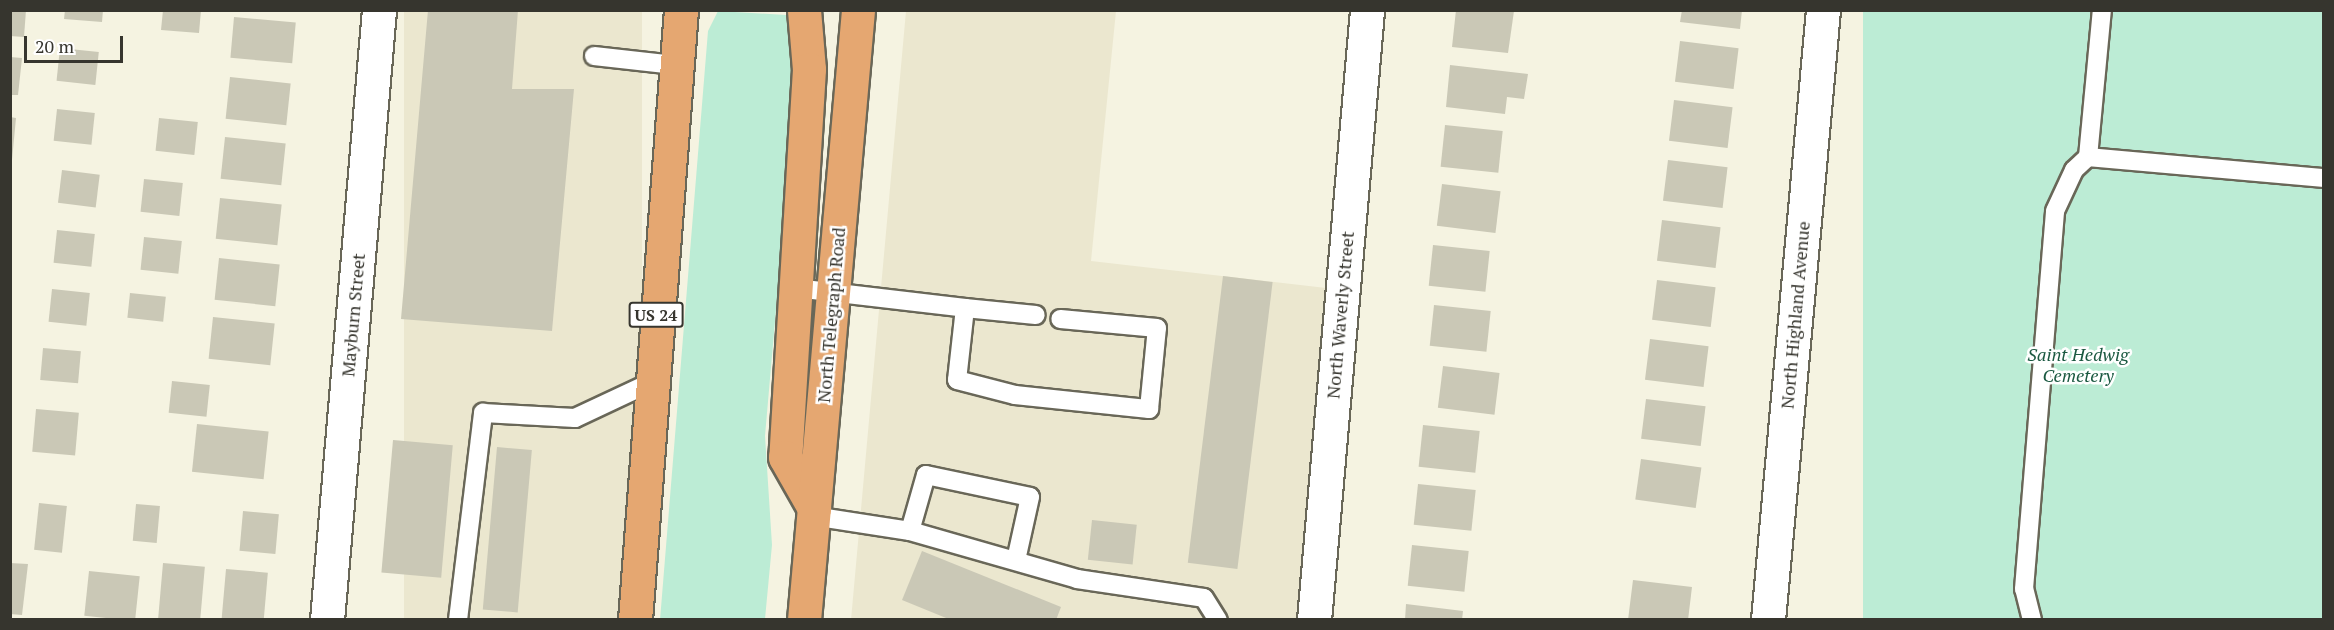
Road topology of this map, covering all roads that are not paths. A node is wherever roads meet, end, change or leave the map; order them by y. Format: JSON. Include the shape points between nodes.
{"nodes":[{"id":1,"x":379,"y":10,"type":"edge"},
{"id":2,"x":681,"y":10,"type":"edge"},
{"id":3,"x":804,"y":10,"type":"edge"},
{"id":4,"x":858,"y":10,"type":"edge"},
{"id":5,"x":1367,"y":10,"type":"edge"},
{"id":6,"x":1823,"y":10,"type":"edge"},
{"id":7,"x":2102,"y":10,"type":"edge"},
{"id":8,"x":594,"y":56,"type":"dead end"},
{"id":9,"x":674,"y":65,"type":"junction"},
{"id":10,"x":2088,"y":157,"type":"junction"},
{"id":11,"x":2324,"y":178,"type":"edge"},
{"id":12,"x":796,"y":288,"type":"junction"},
{"id":13,"x":833,"y":292,"type":"junction"},
{"id":14,"x":965,"y":308,"type":"junction"},
{"id":15,"x":1036,"y":315,"type":"dead end"},
{"id":16,"x":1060,"y":319,"type":"dead end"},
{"id":17,"x":652,"y":382,"type":"junction"},
{"id":18,"x":814,"y":512,"type":"junction"},
{"id":19,"x":910,"y":531,"type":"junction"},
{"id":20,"x":1016,"y":560,"type":"junction"},
{"id":21,"x":327,"y":620,"type":"edge"},
{"id":22,"x":458,"y":620,"type":"edge"},
{"id":23,"x":635,"y":620,"type":"edge"},
{"id":24,"x":804,"y":620,"type":"edge"},
{"id":25,"x":1218,"y":620,"type":"edge"},
{"id":26,"x":1314,"y":620,"type":"edge"},
{"id":27,"x":1768,"y":620,"type":"edge"},
{"id":28,"x":2032,"y":620,"type":"edge"}],
"edges":[{"from":1,"to":21,"type":"street","name":"Mayburn Street"},
{"from":2,"to":9,"type":"main road","number":"US 24"},
{"from":3,"to":12,"type":"main road","via":[[809,69]]},
{"from":4,"to":13,"type":"main road","name":"North Telegraph Road"},
{"from":5,"to":26,"type":"street","name":"North Waverly Street"},
{"from":6,"to":27,"type":"street","name":"North Highland Avenue"},
{"from":7,"to":10,"type":"lane"},
{"from":8,"to":9,"type":"lane"},
{"from":9,"to":17,"type":"main road","number":"US 24"},
{"from":10,"to":11,"type":"lane"},
{"from":10,"to":28,"type":"lane","via":[[2061,190],[2055,211],[2024,589]]},
{"from":12,"to":13,"type":"lane"},
{"from":12,"to":18,"type":"main road","via":[[785,457]]},
{"from":13,"to":14,"type":"lane"},
{"from":13,"to":18,"type":"main road","name":"North Telegraph Road"},
{"from":14,"to":15,"type":"lane"},
{"from":14,"to":16,"type":"lane","via":[[957,380],[1015,395],[1149,409],[1157,328]]},
{"from":17,"to":22,"type":"lane","via":[[575,418],[483,413]]},
{"from":17,"to":23,"type":"main road","number":"US 24"},
{"from":18,"to":19,"type":"lane"},
{"from":18,"to":24,"type":"main road","name":"North Telegraph Road"},
{"from":19,"to":20,"type":"lane"},
{"from":19,"to":20,"type":"lane","via":[[926,475],[1030,497]]},
{"from":20,"to":25,"type":"lane","via":[[1077,579],[1203,598]]}]}
